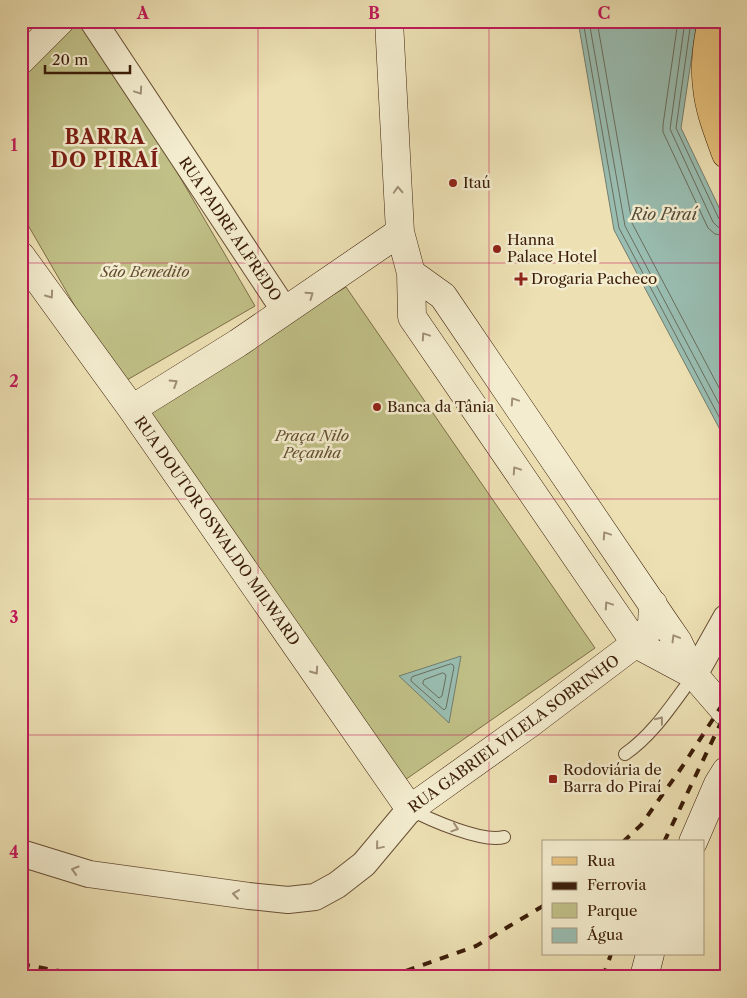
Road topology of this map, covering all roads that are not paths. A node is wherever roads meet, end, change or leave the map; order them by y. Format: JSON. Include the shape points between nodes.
{"nodes":[{"id":1,"x":60,"y":21,"type":"edge"},
{"id":2,"x":92,"y":21,"type":"edge"},
{"id":3,"x":389,"y":21,"type":"edge"},
{"id":4,"x":712,"y":21,"type":"edge"},
{"id":5,"x":21,"y":60,"type":"edge"},
{"id":6,"x":726,"y":154,"type":"edge"},
{"id":7,"x":400,"y":232,"type":"junction"},
{"id":8,"x":21,"y":256,"type":"edge"},
{"id":9,"x":411,"y":273,"type":"junction"},
{"id":10,"x":285,"y":311,"type":"junction"},
{"id":11,"x":132,"y":409,"type":"junction"},
{"id":12,"x":653,"y":604,"type":"junction"},
{"id":13,"x":726,"y":618,"type":"edge"},
{"id":14,"x":636,"y":644,"type":"junction"},
{"id":15,"x":694,"y":675,"type":"junction"},
{"id":16,"x":726,"y":712,"type":"edge"},
{"id":17,"x":625,"y":754,"type":"dead end"},
{"id":18,"x":726,"y":771,"type":"edge"},
{"id":19,"x":410,"y":809,"type":"junction"},
{"id":20,"x":504,"y":837,"type":"dead end"},
{"id":21,"x":694,"y":840,"type":"edge"},
{"id":22,"x":21,"y":853,"type":"edge"},
{"id":23,"x":649,"y":956,"type":"edge"},
{"id":24,"x":644,"y":977,"type":"edge"}],
"edges":[{"from":1,"to":5,"type":"street"},
{"from":2,"to":10,"type":"street","name":"RUA PADRE ALFREDO","one_way":true},
{"from":7,"to":3,"type":"street","one_way":true},
{"from":4,"to":6,"type":"main road","via":[[706,60],[707,87]]},
{"from":7,"to":9,"type":"street"},
{"from":10,"to":7,"type":"street","one_way":true},
{"from":8,"to":11,"type":"street","name":"RUA DOUTOR OSWALDO MILWARD","one_way":true},
{"from":12,"to":9,"type":"street","one_way":true,"via":[[443,296]]},
{"from":14,"to":9,"type":"street","one_way":true,"via":[[412,317]]},
{"from":11,"to":10,"type":"street","one_way":true},
{"from":11,"to":19,"type":"street","name":"RUA DOUTOR OSWALDO MILWARD","one_way":true},
{"from":12,"to":14,"type":"street","name":"RUA GABRIEL VILELA SOBRINHO","via":[[652,624]]},
{"from":15,"to":12,"type":"street","one_way":true,"via":[[678,642]]},
{"from":13,"to":15,"type":"street"},
{"from":14,"to":15,"type":"street"},
{"from":14,"to":19,"type":"street","name":"RUA GABRIEL VILELA SOBRINHO"},
{"from":15,"to":16,"type":"street"},
{"from":17,"to":15,"type":"lane","one_way":true,"via":[[652,730]]},
{"from":18,"to":21,"type":"street"},
{"from":19,"to":20,"type":"lane","one_way":true,"via":[[462,831],[490,838]]},
{"from":19,"to":22,"type":"street","name":"RUA GABRIEL VILELA SOBRINHO","one_way":true,"via":[[364,864],[315,897],[288,900],[89,874]]},
{"from":23,"to":24,"type":"street"}]}
